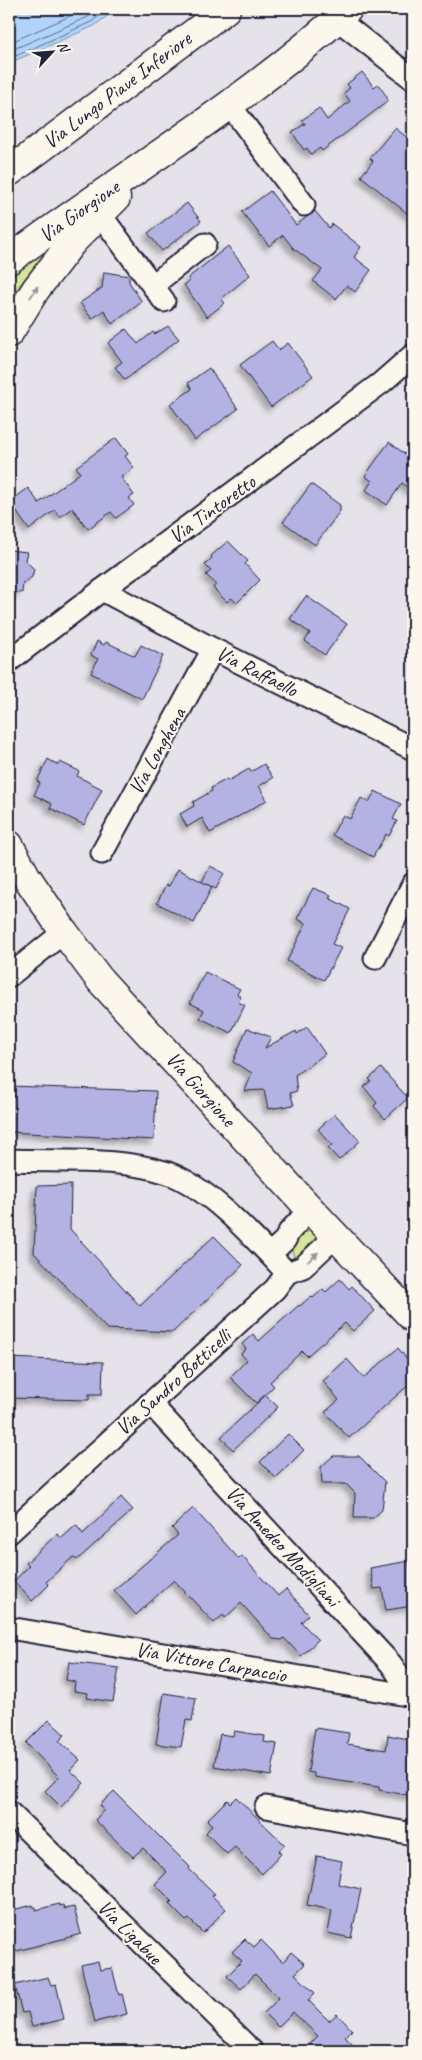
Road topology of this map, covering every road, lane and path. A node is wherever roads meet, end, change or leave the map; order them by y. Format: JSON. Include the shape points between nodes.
{"nodes":[{"id":1,"x":226,"y":9,"type":"edge"},
{"id":2,"x":342,"y":14,"type":"edge"},
{"id":3,"x":413,"y":79,"type":"edge"},
{"id":4,"x":229,"y":104,"type":"junction"},
{"id":5,"x":149,"y":162,"type":"junction"},
{"id":6,"x":9,"y":172,"type":"edge"},
{"id":7,"x":304,"y":205,"type":"dead end"},
{"id":8,"x":100,"y":214,"type":"junction"},
{"id":9,"x":205,"y":244,"type":"dead end"},
{"id":10,"x":9,"y":260,"type":"edge"},
{"id":11,"x":9,"y":333,"type":"edge"},
{"id":12,"x":413,"y":355,"type":"edge"},
{"id":13,"x":102,"y":590,"type":"junction"},
{"id":14,"x":213,"y":649,"type":"junction"},
{"id":15,"x":9,"y":661,"type":"edge"},
{"id":16,"x":413,"y":750,"type":"edge"},
{"id":17,"x":9,"y":845,"type":"edge"},
{"id":18,"x":102,"y":853,"type":"dead end"},
{"id":19,"x":413,"y":884,"type":"edge"},
{"id":20,"x":64,"y":932,"type":"junction"},
{"id":21,"x":375,"y":958,"type":"dead end"},
{"id":22,"x":10,"y":972,"type":"edge"},
{"id":23,"x":9,"y":1160,"type":"edge"},
{"id":24,"x":310,"y":1210,"type":"junction"},
{"id":25,"x":336,"y":1235,"type":"junction"},
{"id":26,"x":270,"y":1254,"type":"junction"},
{"id":27,"x":286,"y":1272,"type":"junction"},
{"id":28,"x":413,"y":1318,"type":"edge"},
{"id":29,"x":150,"y":1403,"type":"junction"},
{"id":30,"x":9,"y":1533,"type":"edge"},
{"id":31,"x":9,"y":1613,"type":"edge"},
{"id":32,"x":16,"y":1629,"type":"edge"},
{"id":33,"x":410,"y":1696,"type":"edge"},
{"id":34,"x":266,"y":1808,"type":"dead end"},
{"id":35,"x":12,"y":1819,"type":"edge"},
{"id":36,"x":413,"y":1834,"type":"edge"},
{"id":37,"x":252,"y":2051,"type":"edge"}],
"edges":[{"from":1,"to":6,"type":"main road","name":"Via Lungo Piave Inferiore"},
{"from":2,"to":3,"type":"street"},
{"from":2,"to":4,"type":"main road","name":"Via Giorgione"},
{"from":4,"to":5,"type":"main road","name":"Via Giorgione"},
{"from":4,"to":7,"type":"street"},
{"from":5,"to":8,"type":"main road","name":"Via Giorgione"},
{"from":5,"to":10,"type":"main road","name":"Via Giorgione"},
{"from":8,"to":9,"type":"street","name":"Via Giorgione","via":[[159,293]]},
{"from":11,"to":8,"type":"main road","name":"Via Giorgione","one_way":true,"via":[[36,289],[73,241]]},
{"from":12,"to":13,"type":"street","name":"Via Tintoretto","via":[[374,389]]},
{"from":13,"to":14,"type":"street","name":"Via Raffaello"},
{"from":13,"to":15,"type":"street","name":"Via Tintoretto"},
{"from":14,"to":16,"type":"street","name":"Via Raffaello"},
{"from":14,"to":18,"type":"street","name":"Via Longhena"},
{"from":17,"to":20,"type":"main road","name":"Via Giorgione"},
{"from":19,"to":21,"type":"street"},
{"from":20,"to":22,"type":"street"},
{"from":20,"to":24,"type":"main road","name":"Via Giorgione","via":[[100,980]]},
{"from":23,"to":26,"type":"street","via":[[127,1164],[169,1174],[187,1182],[218,1204]]},
{"from":24,"to":25,"type":"main road","name":"Via Giorgione"},
{"from":24,"to":26,"type":"street"},
{"from":27,"to":25,"type":"street","name":"Via Sandro Botticelli","one_way":true,"via":[[303,1267]]},
{"from":25,"to":28,"type":"main road","name":"Via Giorgione"},
{"from":26,"to":27,"type":"street"},
{"from":27,"to":29,"type":"street","name":"Via Sandro Botticelli","via":[[275,1289]]},
{"from":29,"to":30,"type":"street","name":"Via Sandro Botticelli"},
{"from":29,"to":33,"type":"street","name":"Via Amedeo Modigliani","via":[[391,1664]]},
{"from":31,"to":32,"type":"street"},
{"from":32,"to":33,"type":"street","name":"Via Vittore Carpaccio"},
{"from":34,"to":36,"type":"street"},
{"from":35,"to":37,"type":"street","name":"Via Ligabue"}]}
